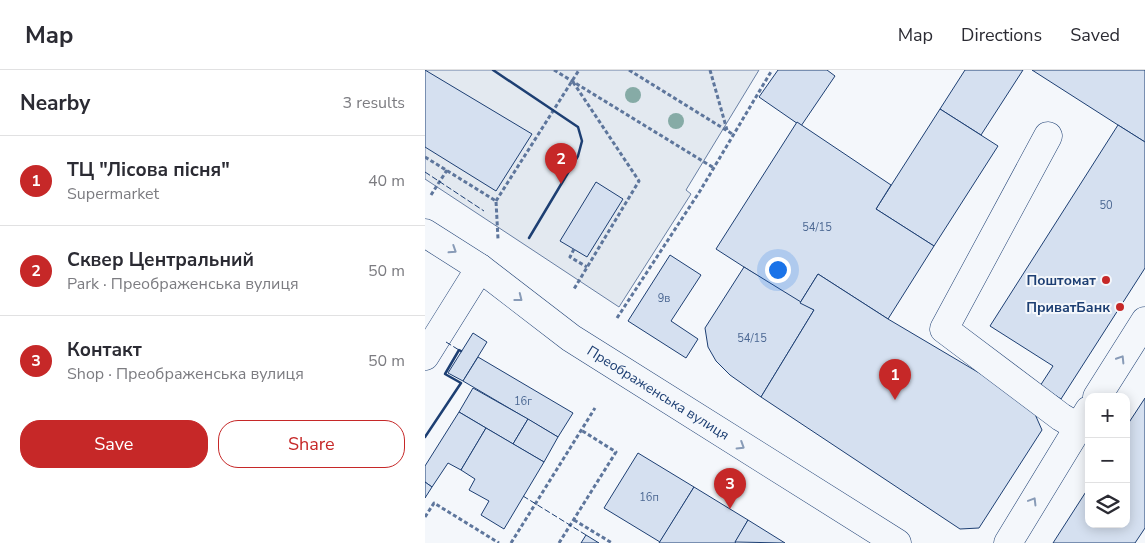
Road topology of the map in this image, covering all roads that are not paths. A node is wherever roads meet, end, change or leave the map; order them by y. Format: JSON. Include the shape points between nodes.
{"nodes":[{"id":1,"x":1048,"y":136,"type":"dead end"},
{"id":2,"x":425,"y":233,"type":"edge"},
{"id":3,"x":480,"y":268,"type":"junction"},
{"id":4,"x":1145,"y":321,"type":"edge"},
{"id":5,"x":425,"y":356,"type":"edge"},
{"id":6,"x":1100,"y":393,"type":"edge"},
{"id":7,"x":1083,"y":418,"type":"edge"},
{"id":8,"x":897,"y":543,"type":"edge"},
{"id":9,"x":1007,"y":543,"type":"edge"}],
"edges":[{"from":1,"to":7,"type":"main road","via":[[944,329],[1061,417]]},
{"from":2,"to":3,"type":"main road","name":"Преображенська вулиця","one_way":true},
{"from":3,"to":5,"type":"main road"},
{"from":3,"to":8,"type":"main road","name":"Преображенська вулиця","one_way":true,"via":[[571,338]]},
{"from":6,"to":4,"type":"main road","one_way":true},
{"from":9,"to":7,"type":"main road","one_way":true}]}
